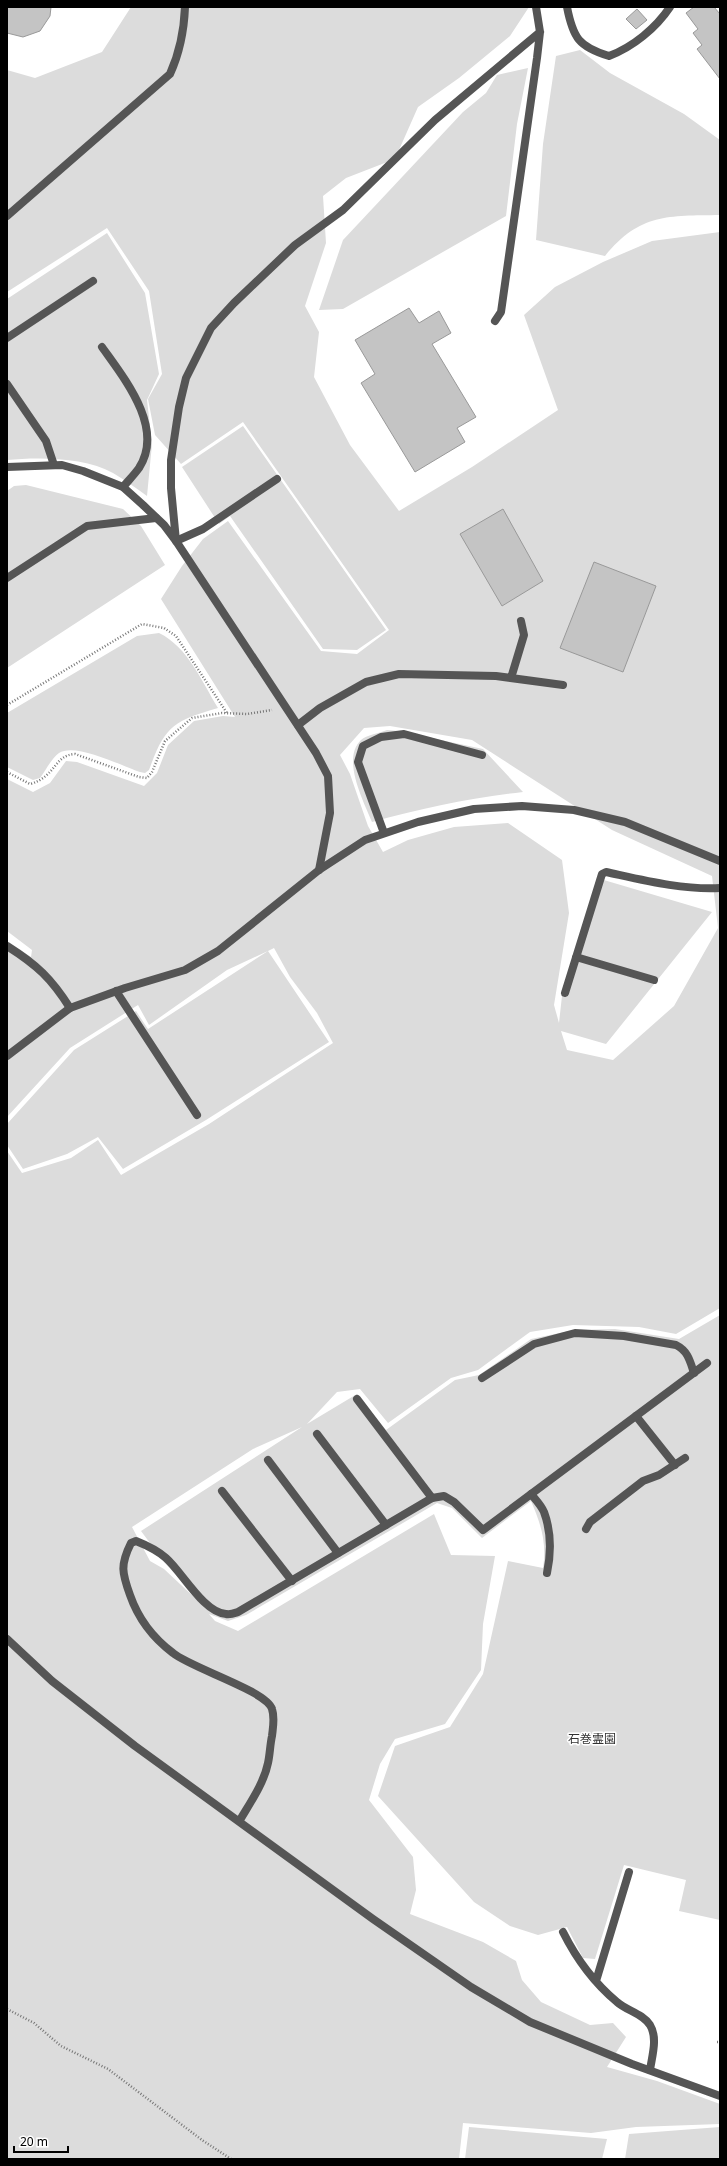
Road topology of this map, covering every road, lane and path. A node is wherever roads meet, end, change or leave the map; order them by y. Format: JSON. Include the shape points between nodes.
{"nodes":[{"id":1,"x":185,"y":7,"type":"edge"},
{"id":2,"x":536,"y":7,"type":"edge"},
{"id":3,"x":567,"y":7,"type":"edge"},
{"id":4,"x":670,"y":7,"type":"edge"},
{"id":5,"x":540,"y":32,"type":"junction"},
{"id":6,"x":7,"y":216,"type":"edge"},
{"id":7,"x":93,"y":281,"type":"dead end"},
{"id":8,"x":495,"y":321,"type":"dead end"},
{"id":9,"x":7,"y":338,"type":"edge"},
{"id":10,"x":102,"y":347,"type":"dead end"},
{"id":11,"x":7,"y":384,"type":"edge"},
{"id":12,"x":54,"y":465,"type":"junction"},
{"id":13,"x":7,"y":467,"type":"edge"},
{"id":14,"x":277,"y":479,"type":"dead end"},
{"id":15,"x":123,"y":487,"type":"junction"},
{"id":16,"x":156,"y":518,"type":"junction"},
{"id":17,"x":176,"y":541,"type":"junction"},
{"id":18,"x":7,"y":578,"type":"edge"},
{"id":19,"x":521,"y":621,"type":"dead end"},
{"id":20,"x":511,"y":678,"type":"junction"},
{"id":21,"x":563,"y":685,"type":"dead end"},
{"id":22,"x":7,"y":705,"type":"edge"},
{"id":23,"x":286,"y":708,"type":"junction"},
{"id":24,"x":227,"y":713,"type":"junction"},
{"id":25,"x":298,"y":725,"type":"junction"},
{"id":26,"x":482,"y":755,"type":"dead end"},
{"id":27,"x":7,"y":772,"type":"edge"},
{"id":28,"x":384,"y":833,"type":"junction"},
{"id":29,"x":720,"y":861,"type":"edge"},
{"id":30,"x":319,"y":870,"type":"junction"},
{"id":31,"x":720,"y":888,"type":"edge"},
{"id":32,"x":7,"y":946,"type":"edge"},
{"id":33,"x":576,"y":957,"type":"junction"},
{"id":34,"x":654,"y":980,"type":"dead end"},
{"id":35,"x":116,"y":992,"type":"junction"},
{"id":36,"x":565,"y":993,"type":"dead end"},
{"id":37,"x":70,"y":1008,"type":"junction"},
{"id":38,"x":7,"y":1056,"type":"edge"},
{"id":39,"x":197,"y":1114,"type":"dead end"},
{"id":40,"x":707,"y":1363,"type":"dead end"},
{"id":41,"x":694,"y":1373,"type":"junction"},
{"id":42,"x":482,"y":1378,"type":"dead end"},
{"id":43,"x":357,"y":1399,"type":"dead end"},
{"id":44,"x":636,"y":1416,"type":"junction"},
{"id":45,"x":317,"y":1434,"type":"dead end"},
{"id":46,"x":685,"y":1458,"type":"dead end"},
{"id":47,"x":268,"y":1460,"type":"dead end"},
{"id":48,"x":675,"y":1465,"type":"junction"},
{"id":49,"x":222,"y":1491,"type":"dead end"},
{"id":50,"x":531,"y":1494,"type":"junction"},
{"id":51,"x":432,"y":1498,"type":"junction"},
{"id":52,"x":386,"y":1525,"type":"junction"},
{"id":53,"x":586,"y":1529,"type":"dead end"},
{"id":54,"x":338,"y":1553,"type":"junction"},
{"id":55,"x":547,"y":1573,"type":"dead end"},
{"id":56,"x":292,"y":1580,"type":"junction"},
{"id":57,"x":7,"y":1639,"type":"edge"},
{"id":58,"x":240,"y":1820,"type":"junction"},
{"id":59,"x":629,"y":1872,"type":"dead end"},
{"id":60,"x":563,"y":1932,"type":"dead end"},
{"id":61,"x":596,"y":1981,"type":"junction"},
{"id":62,"x":7,"y":2009,"type":"edge"},
{"id":63,"x":650,"y":2070,"type":"junction"},
{"id":64,"x":720,"y":2096,"type":"edge"},
{"id":65,"x":231,"y":2159,"type":"edge"}],
"edges":[{"from":1,"to":6,"type":"street","via":[[180,53],[170,74]]},
{"from":2,"to":5,"type":"street"},
{"from":3,"to":4,"type":"street","via":[[577,38],[586,48],[609,56],[625,50],[662,20]]},
{"from":5,"to":8,"type":"street","via":[[501,312]]},
{"from":5,"to":17,"type":"street","via":[[435,120],[343,210],[295,245],[211,328],[186,378],[179,407],[171,460]]},
{"from":7,"to":9,"type":"street"},
{"from":10,"to":15,"type":"street","via":[[141,406],[147,436],[140,467]]},
{"from":11,"to":12,"type":"street","via":[[46,441]]},
{"from":12,"to":13,"type":"street"},
{"from":12,"to":15,"type":"street","via":[[83,471]]},
{"from":14,"to":17,"type":"street","via":[[203,529]]},
{"from":15,"to":16,"type":"street"},
{"from":16,"to":17,"type":"street"},
{"from":16,"to":18,"type":"street","via":[[87,526]]},
{"from":17,"to":23,"type":"street"},
{"from":19,"to":20,"type":"street","via":[[524,635]]},
{"from":20,"to":21,"type":"street"},
{"from":20,"to":25,"type":"street","via":[[399,674],[366,682],[320,708]]},
{"from":22,"to":24,"type":"path","via":[[142,624],[164,628],[176,636]]},
{"from":23,"to":24,"type":"path","via":[[247,714]]},
{"from":23,"to":25,"type":"street"},
{"from":24,"to":27,"type":"path","via":[[192,718],[179,728],[165,741],[147,778],[75,754],[67,754],[42,781],[30,784]]},
{"from":25,"to":30,"type":"street","via":[[328,776],[330,813]]},
{"from":26,"to":28,"type":"street","via":[[404,734],[381,736],[363,746],[358,762]]},
{"from":28,"to":29,"type":"street","via":[[474,809],[522,806],[574,810],[625,822]]},
{"from":28,"to":30,"type":"street","via":[[365,840]]},
{"from":30,"to":35,"type":"street","via":[[218,951],[185,970]]},
{"from":31,"to":33,"type":"street","via":[[705,889],[668,884],[606,872],[602,874]]},
{"from":32,"to":37,"type":"street","via":[[44,972],[56,985]]},
{"from":33,"to":34,"type":"street"},
{"from":33,"to":36,"type":"street"},
{"from":35,"to":37,"type":"street"},
{"from":35,"to":39,"type":"street"},
{"from":37,"to":38,"type":"street"},
{"from":40,"to":41,"type":"street"},
{"from":41,"to":42,"type":"street","via":[[690,1358],[676,1345],[624,1336],[575,1333],[534,1344]]},
{"from":41,"to":44,"type":"street"},
{"from":43,"to":51,"type":"street"},
{"from":44,"to":48,"type":"street"},
{"from":44,"to":50,"type":"street"},
{"from":45,"to":52,"type":"street"},
{"from":46,"to":48,"type":"street"},
{"from":47,"to":54,"type":"street"},
{"from":48,"to":53,"type":"street","via":[[643,1481],[590,1522]]},
{"from":49,"to":56,"type":"street"},
{"from":50,"to":51,"type":"street","via":[[483,1530],[454,1502],[444,1496]]},
{"from":50,"to":55,"type":"street","via":[[544,1511],[550,1555]]},
{"from":51,"to":52,"type":"street"},
{"from":52,"to":54,"type":"street"},
{"from":54,"to":56,"type":"street"},
{"from":56,"to":58,"type":"street","via":[[238,1612],[226,1614],[215,1611],[205,1603],[166,1558],[147,1545],[136,1541],[131,1543],[122,1565],[136,1611],[153,1635],[174,1654],[251,1691],[265,1699],[272,1707],[274,1719],[268,1764],[260,1785]]},
{"from":57,"to":58,"type":"street","via":[[52,1680],[135,1746]]},
{"from":58,"to":63,"type":"street","via":[[373,1919],[472,1987],[530,2022]]},
{"from":59,"to":61,"type":"street"},
{"from":60,"to":61,"type":"street","via":[[576,1958]]},
{"from":61,"to":63,"type":"street","via":[[618,2003],[650,2025],[654,2043]]},
{"from":62,"to":65,"type":"path","via":[[34,2023],[61,2046],[108,2069]]},
{"from":63,"to":64,"type":"street"}]}
